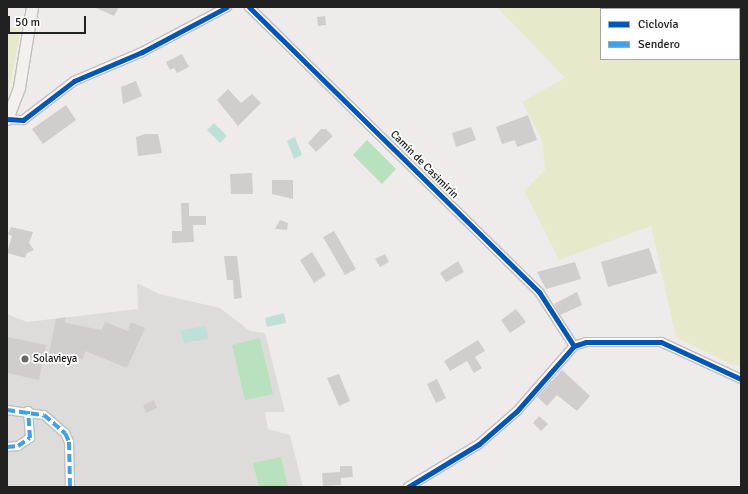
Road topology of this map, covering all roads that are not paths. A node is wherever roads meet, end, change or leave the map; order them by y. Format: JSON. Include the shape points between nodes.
{"nodes":[{"id":1,"x":32,"y":7,"type":"edge"},
{"id":2,"x":227,"y":7,"type":"edge"},
{"id":3,"x":249,"y":7,"type":"edge"},
{"id":4,"x":7,"y":119,"type":"edge"},
{"id":5,"x":574,"y":346,"type":"junction"},
{"id":6,"x":741,"y":379,"type":"edge"},
{"id":7,"x":7,"y":410,"type":"edge"},
{"id":8,"x":28,"y":411,"type":"junction"},
{"id":9,"x":7,"y":447,"type":"edge"},
{"id":10,"x":70,"y":487,"type":"edge"},
{"id":11,"x":408,"y":487,"type":"edge"}],
"edges":[{"from":1,"to":4,"type":"street","via":[[19,87]]},
{"from":2,"to":4,"type":"street","via":[[142,52],[87,74],[23,120]]},
{"from":3,"to":5,"type":"street","name":"Camín de Casimirín","via":[[539,292]]},
{"from":5,"to":6,"type":"street","via":[[586,342],[661,342]]},
{"from":5,"to":11,"type":"street","via":[[534,394],[479,444]]},
{"from":7,"to":8,"type":"street"},
{"from":8,"to":9,"type":"street","via":[[30,438],[18,446]]},
{"from":8,"to":10,"type":"street","via":[[44,415],[68,437]]}]}
